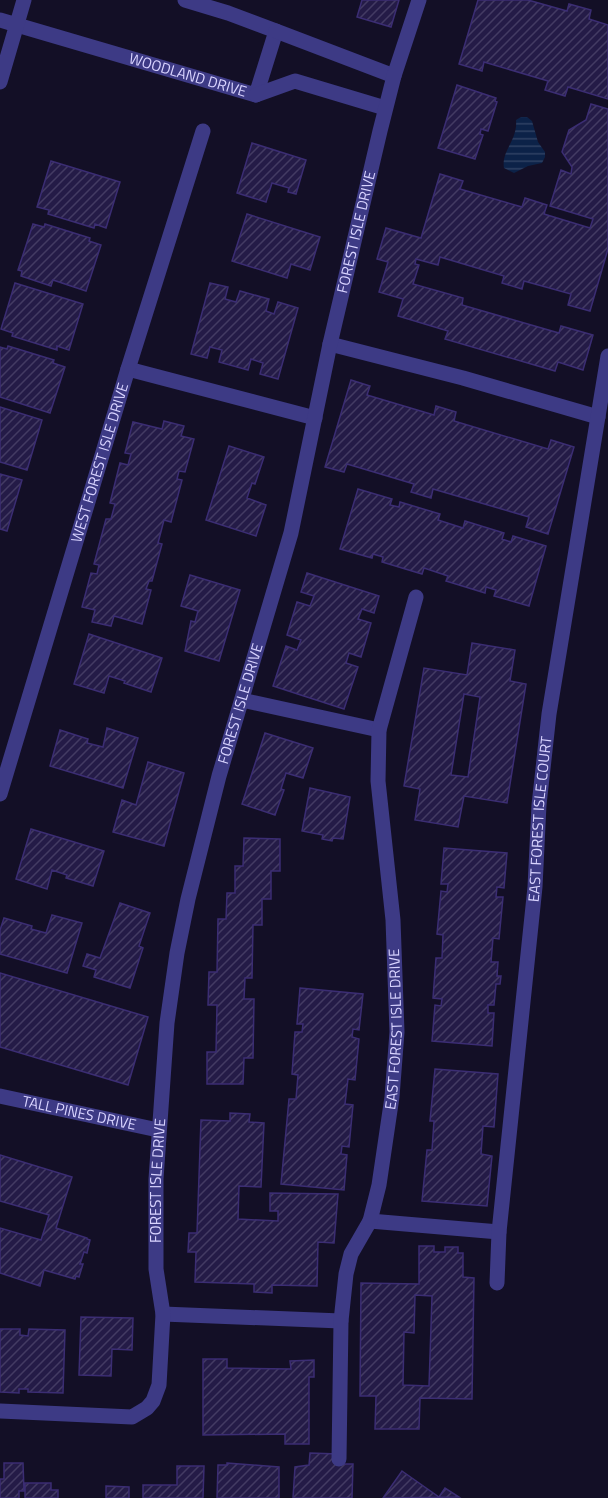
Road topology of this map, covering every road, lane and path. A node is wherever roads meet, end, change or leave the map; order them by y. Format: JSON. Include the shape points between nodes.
{"nodes":[{"id":1,"x":24,"y":0,"type":"edge"},
{"id":2,"x":185,"y":0,"type":"edge"},
{"id":3,"x":419,"y":0,"type":"edge"},
{"id":4,"x":230,"y":6,"type":"edge"},
{"id":5,"x":0,"y":20,"type":"edge"},
{"id":6,"x":17,"y":25,"type":"junction"},
{"id":7,"x":276,"y":31,"type":"junction"},
{"id":8,"x":393,"y":76,"type":"junction"},
{"id":9,"x":0,"y":82,"type":"edge"},
{"id":10,"x":256,"y":95,"type":"junction"},
{"id":11,"x":385,"y":108,"type":"junction"},
{"id":12,"x":203,"y":131,"type":"dead end"},
{"id":13,"x":330,"y":344,"type":"junction"},
{"id":14,"x":608,"y":356,"type":"edge"},
{"id":15,"x":128,"y":369,"type":"junction"},
{"id":16,"x":598,"y":417,"type":"junction"},
{"id":17,"x":315,"y":418,"type":"junction"},
{"id":18,"x":416,"y":597,"type":"dead end"},
{"id":19,"x":242,"y":700,"type":"junction"},
{"id":20,"x":380,"y":730,"type":"junction"},
{"id":21,"x":0,"y":794,"type":"edge"},
{"id":22,"x":0,"y":1096,"type":"edge"},
{"id":23,"x":158,"y":1130,"type":"junction"},
{"id":24,"x":370,"y":1221,"type":"junction"},
{"id":25,"x":499,"y":1232,"type":"junction"},
{"id":26,"x":497,"y":1283,"type":"dead end"},
{"id":27,"x":163,"y":1314,"type":"junction"},
{"id":28,"x":340,"y":1321,"type":"junction"},
{"id":29,"x":0,"y":1411,"type":"edge"},
{"id":30,"x":339,"y":1459,"type":"dead end"}],
"edges":[{"from":1,"to":6,"type":"street"},
{"from":2,"to":4,"type":"street"},
{"from":3,"to":8,"type":"street","name":"FOREST ISLE DRIVE"},
{"from":4,"to":7,"type":"street"},
{"from":5,"to":6,"type":"street","name":"WOODLAND DRIVE"},
{"from":6,"to":9,"type":"street"},
{"from":6,"to":10,"type":"street","name":"WOODLAND DRIVE"},
{"from":7,"to":8,"type":"street"},
{"from":7,"to":10,"type":"street","name":"WOODLAND DRIVE"},
{"from":8,"to":11,"type":"street","name":"FOREST ISLE DRIVE"},
{"from":10,"to":11,"type":"street","via":[[295,81]]},
{"from":11,"to":13,"type":"street","name":"FOREST ISLE DRIVE"},
{"from":12,"to":15,"type":"street","name":"WEST FOREST ISLE DRIVE"},
{"from":13,"to":16,"type":"street"},
{"from":13,"to":17,"type":"street","name":"FOREST ISLE DRIVE"},
{"from":14,"to":16,"type":"street","name":"EAST FOREST ISLE COURT"},
{"from":15,"to":17,"type":"street"},
{"from":15,"to":21,"type":"street","name":"WEST FOREST ISLE DRIVE"},
{"from":16,"to":25,"type":"street","name":"EAST FOREST ISLE COURT","via":[[549,714]]},
{"from":17,"to":19,"type":"street","name":"FOREST ISLE DRIVE","via":[[291,533]]},
{"from":18,"to":20,"type":"street","name":"EAST FOREST ISLE DRIVE"},
{"from":19,"to":20,"type":"street"},
{"from":19,"to":23,"type":"street","name":"FOREST ISLE DRIVE","via":[[216,786],[179,942]]},
{"from":20,"to":24,"type":"street","name":"EAST FOREST ISLE DRIVE","via":[[378,781],[393,920],[397,1032],[386,1148]]},
{"from":22,"to":23,"type":"street","name":"TALL PINES DRIVE"},
{"from":23,"to":27,"type":"street","name":"FOREST ISLE DRIVE","via":[[154,1227]]},
{"from":24,"to":25,"type":"street"},
{"from":24,"to":28,"type":"street","name":"EAST FOREST ISLE DRIVE","via":[[351,1254]]},
{"from":25,"to":26,"type":"street","name":"EAST FOREST ISLE COURT"},
{"from":27,"to":28,"type":"street"},
{"from":27,"to":29,"type":"street","name":"FOREST ISLE DRIVE","via":[[159,1385],[153,1401],[141,1413],[124,1418]]},
{"from":28,"to":30,"type":"street","name":"EAST FOREST ISLE DRIVE"}]}
